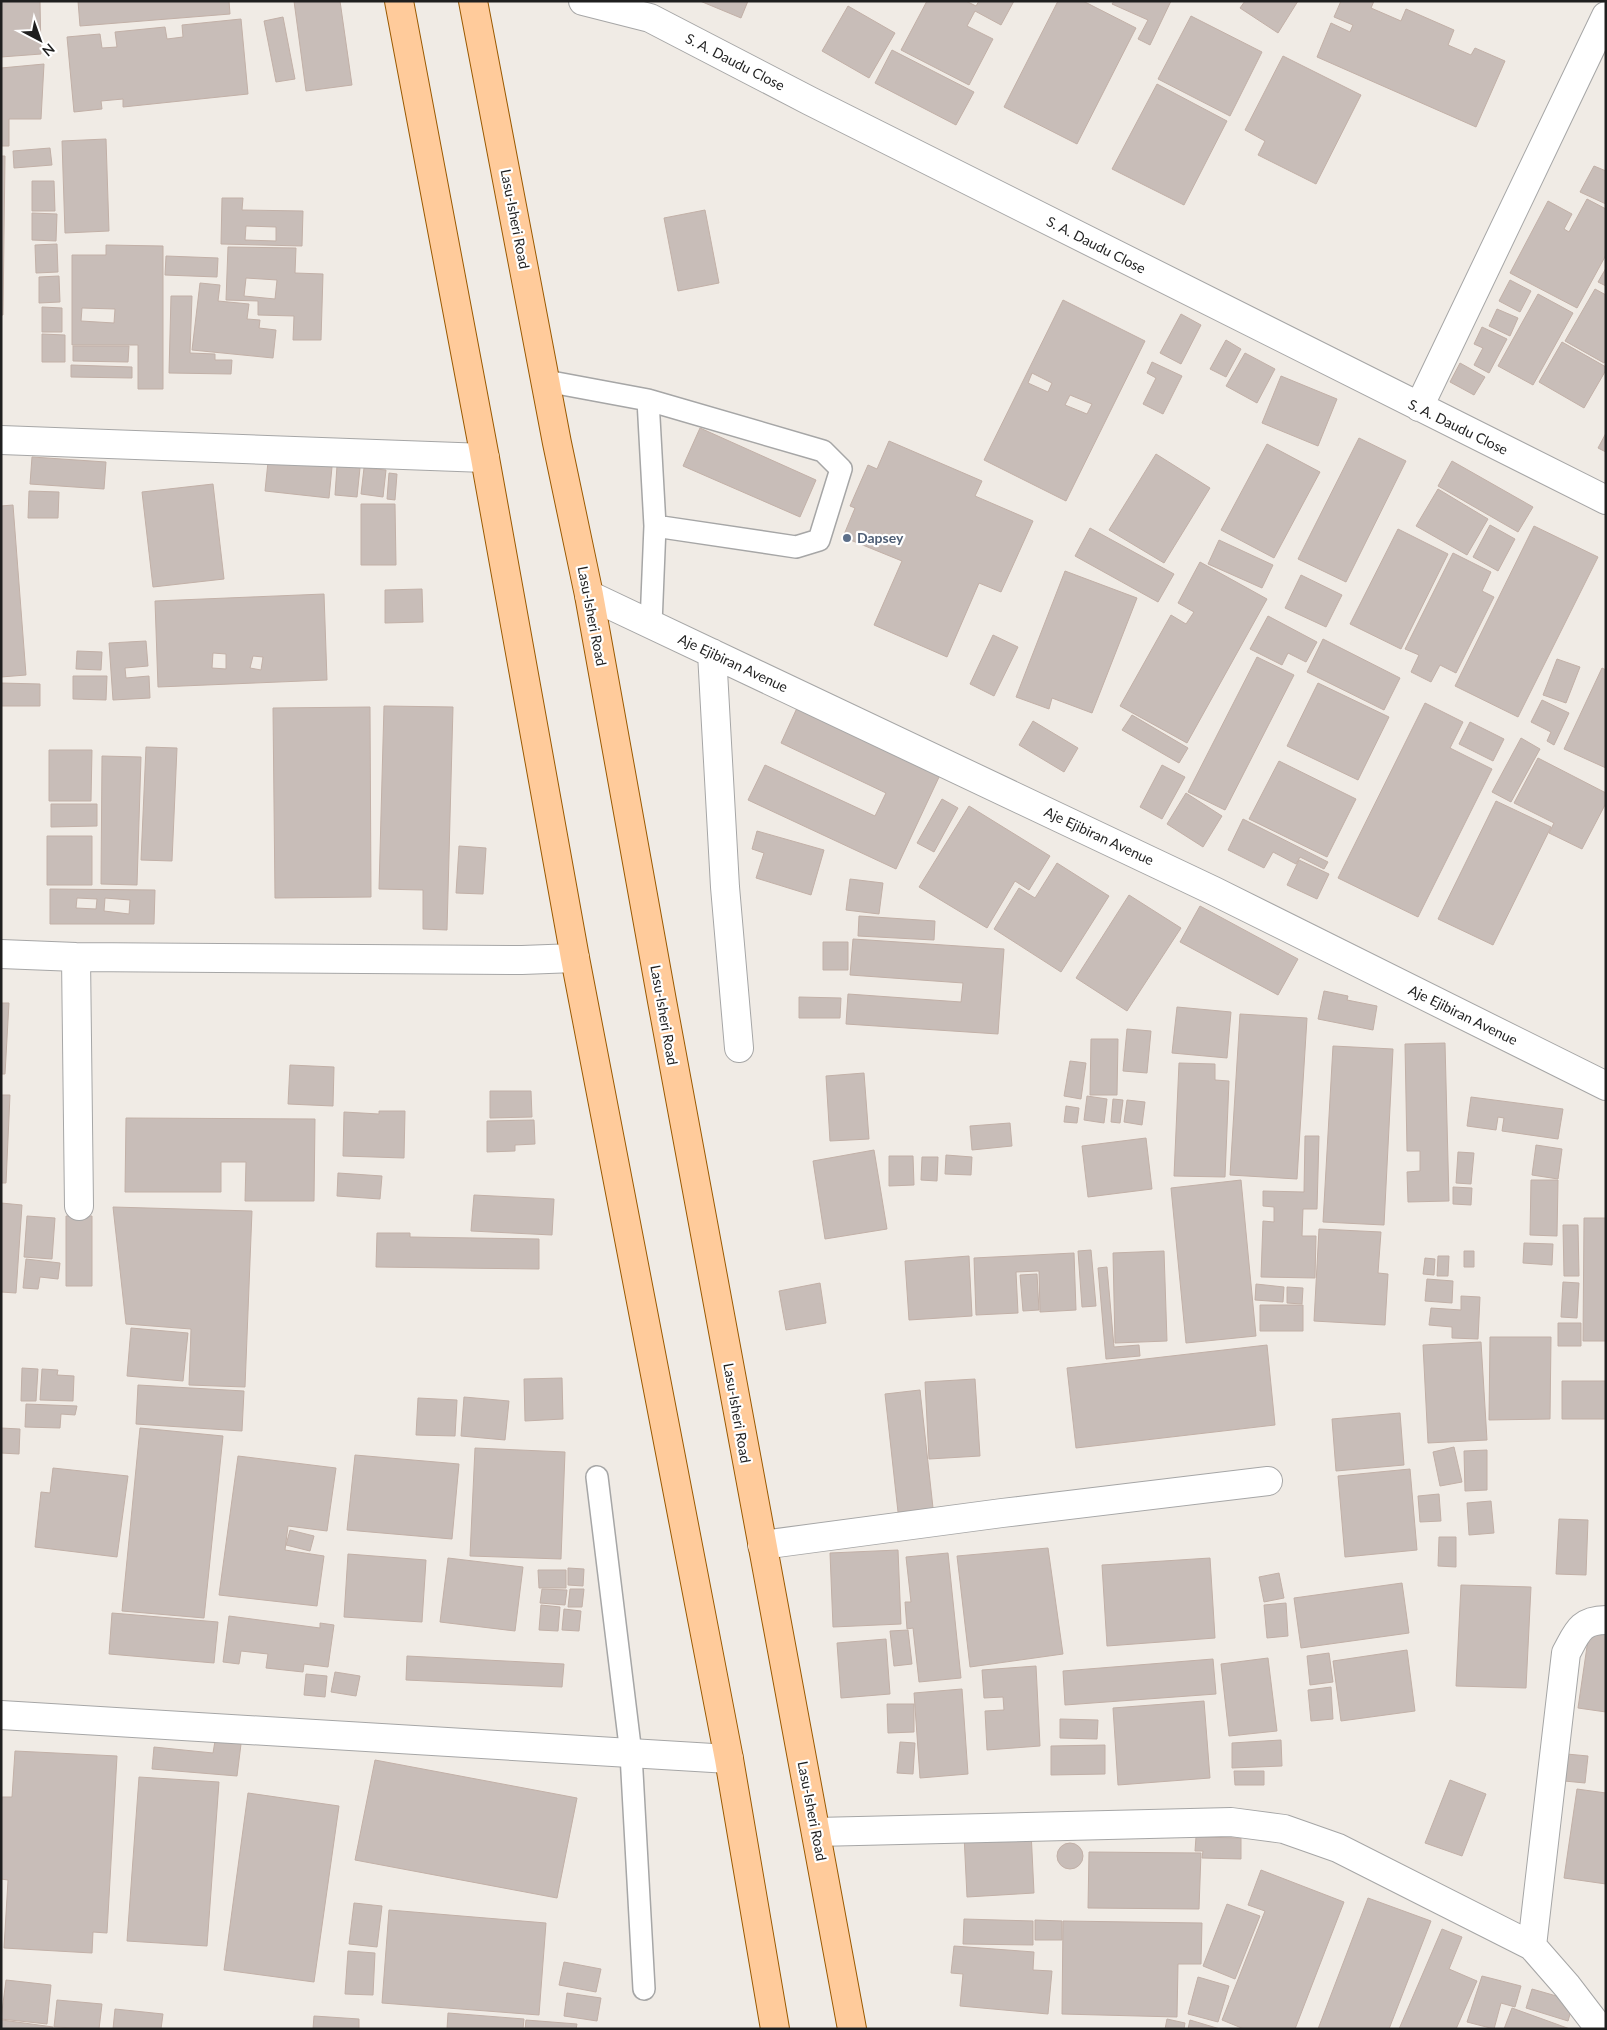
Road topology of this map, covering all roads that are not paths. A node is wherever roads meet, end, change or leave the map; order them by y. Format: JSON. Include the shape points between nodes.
{"nodes":[{"id":1,"x":399,"y":1,"type":"edge"},
{"id":2,"x":473,"y":1,"type":"edge"},
{"id":3,"x":583,"y":1,"type":"edge"},
{"id":4,"x":652,"y":10,"type":"edge"},
{"id":5,"x":1606,"y":16,"type":"edge"},
{"id":6,"x":546,"y":381,"type":"junction"},
{"id":7,"x":648,"y":400,"type":"junction"},
{"id":8,"x":1419,"y":407,"type":"junction"},
{"id":9,"x":1,"y":440,"type":"edge"},
{"id":10,"x":485,"y":458,"type":"junction"},
{"id":11,"x":1606,"y":500,"type":"edge"},
{"id":12,"x":655,"y":526,"type":"junction"},
{"id":13,"x":589,"y":595,"type":"junction"},
{"id":14,"x":651,"y":624,"type":"junction"},
{"id":15,"x":712,"y":653,"type":"junction"},
{"id":16,"x":1,"y":954,"type":"edge"},
{"id":17,"x":76,"y":957,"type":"junction"},
{"id":18,"x":575,"y":958,"type":"junction"},
{"id":19,"x":740,"y":1048,"type":"dead end"},
{"id":20,"x":1606,"y":1086,"type":"edge"},
{"id":21,"x":78,"y":1206,"type":"dead end"},
{"id":22,"x":597,"y":1477,"type":"dead end"},
{"id":23,"x":1268,"y":1481,"type":"dead end"},
{"id":24,"x":762,"y":1546,"type":"junction"},
{"id":25,"x":1606,"y":1620,"type":"edge"},
{"id":26,"x":1,"y":1715,"type":"edge"},
{"id":27,"x":631,"y":1754,"type":"junction"},
{"id":28,"x":729,"y":1760,"type":"junction"},
{"id":29,"x":816,"y":1832,"type":"junction"},
{"id":30,"x":1532,"y":1946,"type":"junction"},
{"id":31,"x":644,"y":1989,"type":"dead end"},
{"id":32,"x":775,"y":2029,"type":"edge"},
{"id":33,"x":852,"y":2029,"type":"edge"},
{"id":34,"x":1600,"y":2029,"type":"edge"}],
"edges":[{"from":1,"to":10,"type":"main road"},
{"from":2,"to":6,"type":"main road","name":"Lasu-Isheri Road"},
{"from":3,"to":4,"type":"street","name":"S. A. Daudu Close"},
{"from":4,"to":8,"type":"street","name":"S. A. Daudu Close","via":[[810,101]]},
{"from":5,"to":8,"type":"street"},
{"from":6,"to":7,"type":"lane"},
{"from":6,"to":13,"type":"main road","name":"Lasu-Isheri Road"},
{"from":7,"to":12,"type":"lane"},
{"from":7,"to":12,"type":"lane","via":[[824,451],[841,468],[819,540],[796,547]]},
{"from":8,"to":11,"type":"street","name":"S. A. Daudu Close"},
{"from":9,"to":10,"type":"street"},
{"from":10,"to":18,"type":"main road"},
{"from":12,"to":14,"type":"lane"},
{"from":13,"to":14,"type":"street","name":"Aje Ejibiran Avenue"},
{"from":13,"to":24,"type":"main road","name":"Lasu-Isheri Road"},
{"from":14,"to":15,"type":"street","name":"Aje Ejibiran Avenue"},
{"from":15,"to":19,"type":"street","via":[[725,887]]},
{"from":15,"to":20,"type":"street","name":"Aje Ejibiran Avenue","via":[[1214,891]]},
{"from":16,"to":17,"type":"street"},
{"from":17,"to":18,"type":"street"},
{"from":17,"to":21,"type":"street"},
{"from":18,"to":28,"type":"main road"},
{"from":22,"to":27,"type":"lane"},
{"from":23,"to":24,"type":"street"},
{"from":24,"to":29,"type":"main road","name":"Lasu-Isheri Road"},
{"from":25,"to":30,"type":"street","via":[[1592,1620],[1579,1629],[1566,1653]]},
{"from":26,"to":27,"type":"street"},
{"from":27,"to":28,"type":"street"},
{"from":27,"to":31,"type":"lane"},
{"from":28,"to":32,"type":"main road"},
{"from":29,"to":30,"type":"street","via":[[1231,1822],[1284,1829],[1338,1848]]},
{"from":29,"to":33,"type":"main road","name":"Lasu-Isheri Road"},
{"from":30,"to":34,"type":"street"}]}
